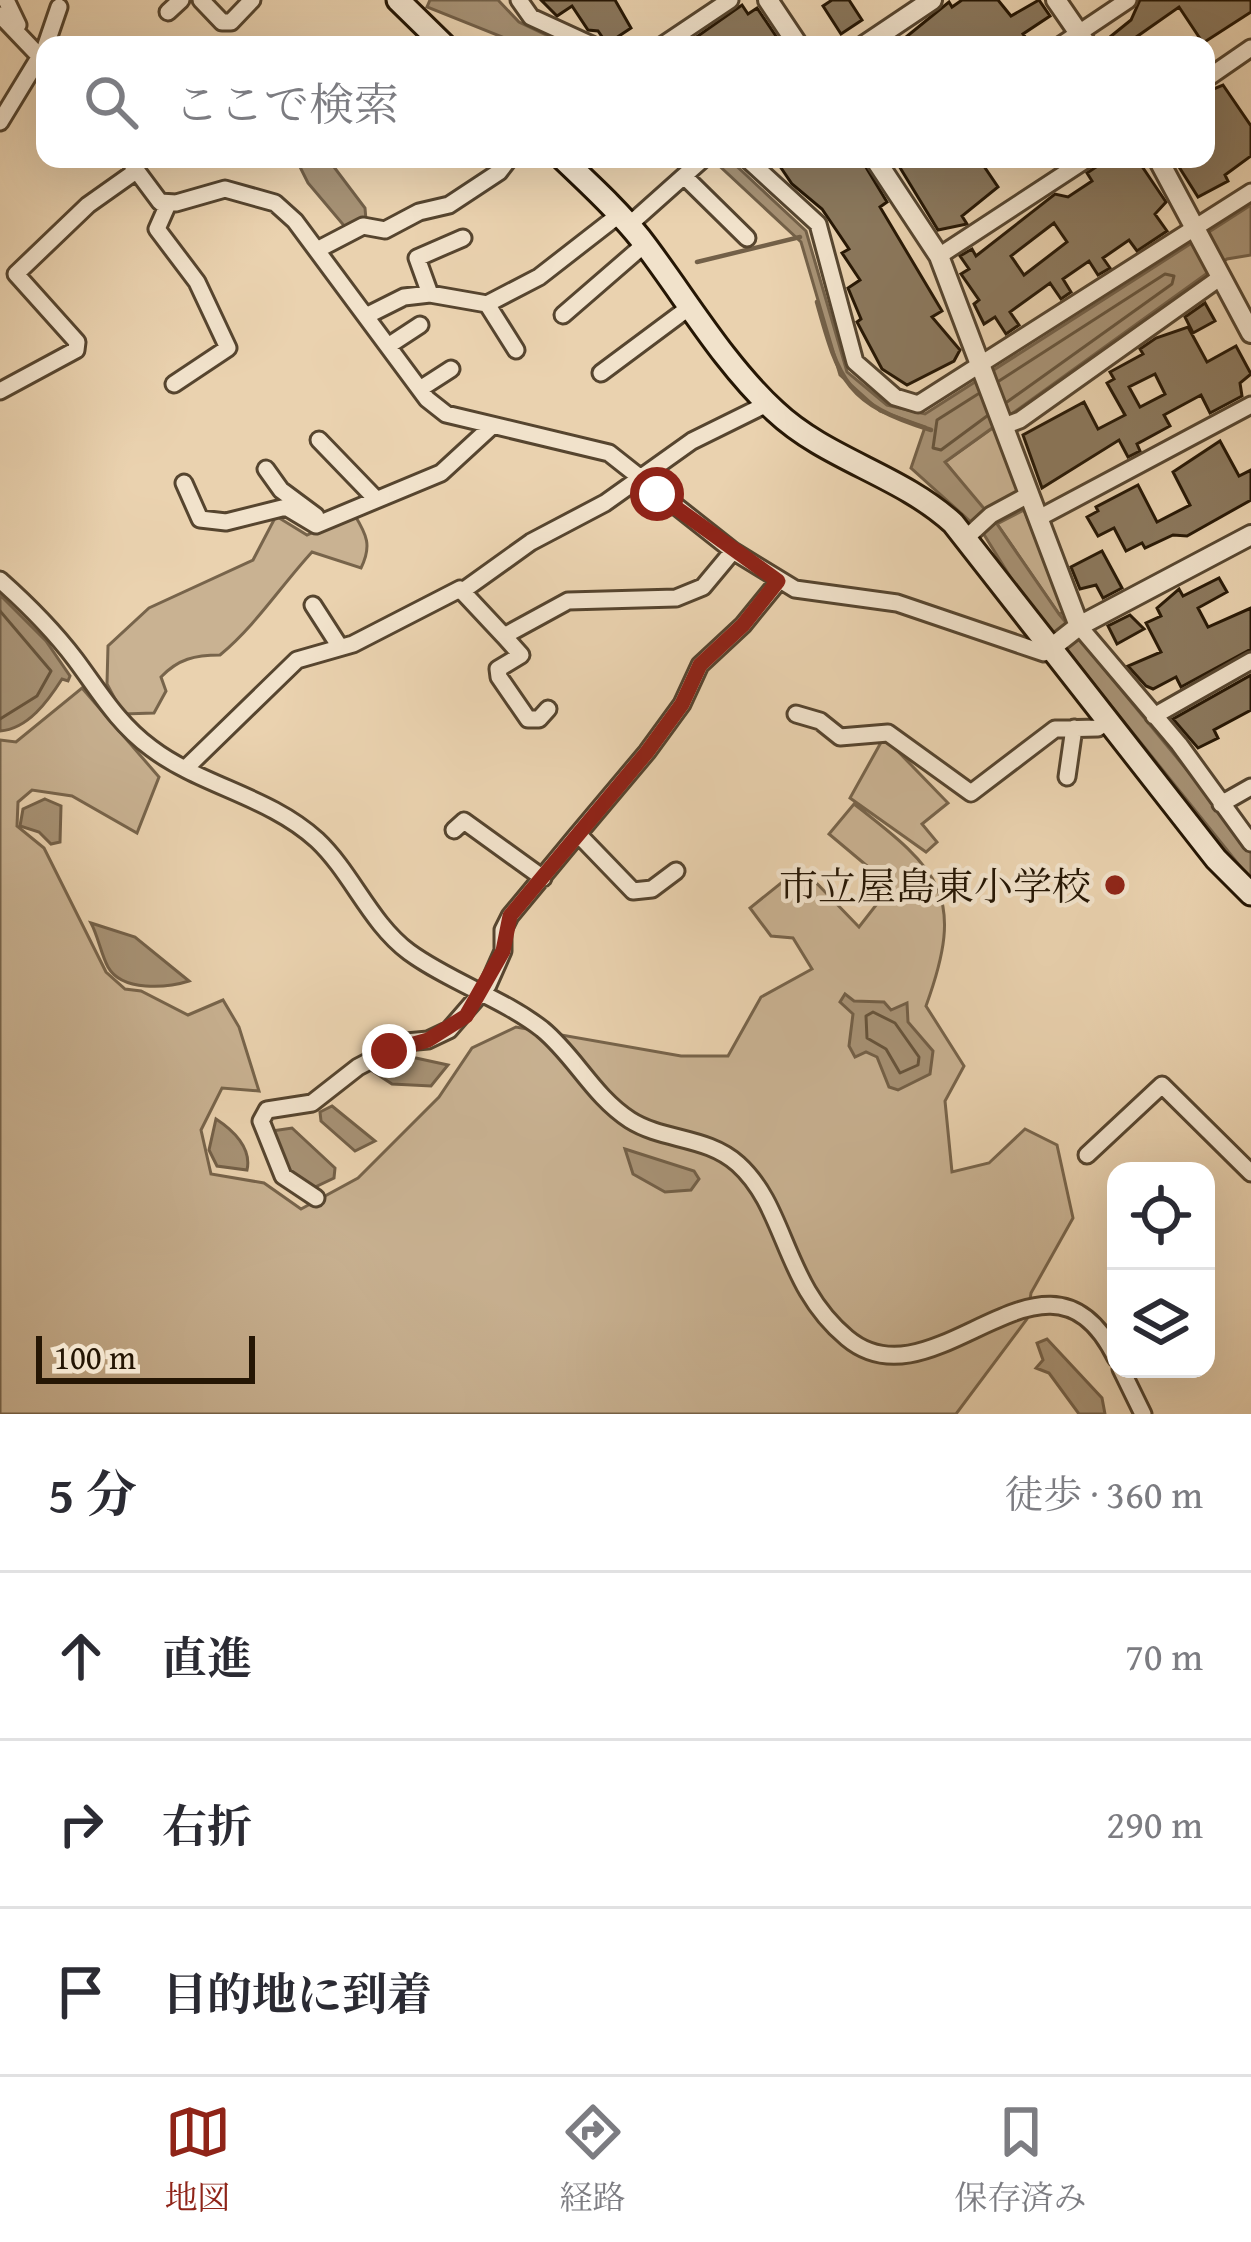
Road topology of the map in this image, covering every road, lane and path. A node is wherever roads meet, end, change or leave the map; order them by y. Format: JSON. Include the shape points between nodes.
{"nodes":[{"id":1,"x":6,"y":0,"type":"edge"},
{"id":2,"x":182,"y":0,"type":"edge"},
{"id":3,"x":202,"y":0,"type":"edge"},
{"id":4,"x":252,"y":0,"type":"edge"},
{"id":5,"x":398,"y":0,"type":"edge"},
{"id":6,"x":730,"y":0,"type":"edge"},
{"id":7,"x":767,"y":0,"type":"edge"},
{"id":8,"x":932,"y":0,"type":"edge"},
{"id":9,"x":1056,"y":0,"type":"edge"},
{"id":10,"x":1128,"y":0,"type":"edge"},
{"id":11,"x":522,"y":1,"type":"edge"},
{"id":12,"x":59,"y":7,"type":"dead end"},
{"id":13,"x":168,"y":12,"type":"dead end"},
{"id":14,"x":0,"y":14,"type":"edge"},
{"id":15,"x":50,"y":36,"type":"edge"},
{"id":16,"x":435,"y":36,"type":"edge"},
{"id":17,"x":572,"y":36,"type":"edge"},
{"id":18,"x":676,"y":36,"type":"edge"},
{"id":19,"x":792,"y":36,"type":"edge"},
{"id":20,"x":878,"y":36,"type":"edge"},
{"id":21,"x":1081,"y":36,"type":"edge"},
{"id":22,"x":1086,"y":36,"type":"edge"},
{"id":23,"x":25,"y":38,"type":"junction"},
{"id":24,"x":36,"y":47,"type":"edge"},
{"id":25,"x":1251,"y":48,"type":"edge"},
{"id":26,"x":36,"y":66,"type":"edge"},
{"id":27,"x":1215,"y":73,"type":"edge"},
{"id":28,"x":0,"y":122,"type":"edge"},
{"id":29,"x":129,"y":168,"type":"edge"},
{"id":30,"x":134,"y":168,"type":"edge"},
{"id":31,"x":502,"y":168,"type":"edge"},
{"id":32,"x":571,"y":168,"type":"edge"},
{"id":33,"x":693,"y":168,"type":"edge"},
{"id":34,"x":757,"y":168,"type":"edge"},
{"id":35,"x":886,"y":168,"type":"edge"},
{"id":36,"x":1073,"y":168,"type":"edge"},
{"id":37,"x":1163,"y":168,"type":"edge"},
{"id":38,"x":684,"y":176,"type":"junction"},
{"id":39,"x":1251,"y":192,"type":"edge"},
{"id":40,"x":168,"y":204,"type":"junction"},
{"id":41,"x":624,"y":220,"type":"junction"},
{"id":42,"x":1197,"y":231,"type":"junction"},
{"id":43,"x":463,"y":238,"type":"dead end"},
{"id":44,"x":747,"y":238,"type":"dead end"},
{"id":45,"x":644,"y":244,"type":"junction"},
{"id":46,"x":316,"y":250,"type":"junction"},
{"id":47,"x":939,"y":256,"type":"junction"},
{"id":48,"x":1219,"y":273,"type":"junction"},
{"id":49,"x":430,"y":294,"type":"junction"},
{"id":50,"x":487,"y":304,"type":"junction"},
{"id":51,"x":691,"y":306,"type":"junction"},
{"id":52,"x":563,"y":315,"type":"dead end"},
{"id":53,"x":366,"y":316,"type":"junction"},
{"id":54,"x":420,"y":325,"type":"dead end"},
{"id":55,"x":1251,"y":334,"type":"edge"},
{"id":56,"x":388,"y":346,"type":"junction"},
{"id":57,"x":516,"y":350,"type":"dead end"},
{"id":58,"x":451,"y":369,"type":"dead end"},
{"id":59,"x":982,"y":370,"type":"junction"},
{"id":60,"x":601,"y":373,"type":"dead end"},
{"id":61,"x":174,"y":384,"type":"dead end"},
{"id":62,"x":419,"y":389,"type":"junction"},
{"id":63,"x":0,"y":391,"type":"edge"},
{"id":64,"x":767,"y":404,"type":"junction"},
{"id":65,"x":1251,"y":405,"type":"edge"},
{"id":66,"x":1003,"y":424,"type":"junction"},
{"id":67,"x":491,"y":427,"type":"junction"},
{"id":68,"x":319,"y":440,"type":"dead end"},
{"id":69,"x":266,"y":469,"type":"dead end"},
{"id":70,"x":641,"y":477,"type":"junction"},
{"id":71,"x":184,"y":483,"type":"dead end"},
{"id":72,"x":1030,"y":494,"type":"junction"},
{"id":73,"x":375,"y":498,"type":"junction"},
{"id":74,"x":1039,"y":518,"type":"junction"},
{"id":75,"x":323,"y":522,"type":"junction"},
{"id":76,"x":971,"y":534,"type":"junction"},
{"id":77,"x":1251,"y":535,"type":"edge"},
{"id":78,"x":733,"y":551,"type":"junction"},
{"id":79,"x":0,"y":580,"type":"edge"},
{"id":80,"x":778,"y":581,"type":"junction"},
{"id":81,"x":464,"y":590,"type":"junction"},
{"id":82,"x":313,"y":605,"type":"dead end"},
{"id":83,"x":1079,"y":626,"type":"junction"},
{"id":84,"x":504,"y":636,"type":"junction"},
{"id":85,"x":340,"y":647,"type":"junction"},
{"id":86,"x":1052,"y":647,"type":"junction"},
{"id":87,"x":1251,"y":662,"type":"edge"},
{"id":88,"x":548,"y":709,"type":"dead end"},
{"id":89,"x":796,"y":714,"type":"dead end"},
{"id":90,"x":1154,"y":716,"type":"junction"},
{"id":91,"x":1108,"y":720,"type":"junction"},
{"id":92,"x":1074,"y":728,"type":"junction"},
{"id":93,"x":186,"y":768,"type":"junction"},
{"id":94,"x":1067,"y":777,"type":"dead end"},
{"id":95,"x":1251,"y":787,"type":"edge"},
{"id":96,"x":1221,"y":804,"type":"junction"},
{"id":97,"x":454,"y":830,"type":"dead end"},
{"id":98,"x":578,"y":834,"type":"junction"},
{"id":99,"x":1251,"y":843,"type":"edge"},
{"id":100,"x":676,"y":871,"type":"dead end"},
{"id":101,"x":543,"y":878,"type":"junction"},
{"id":102,"x":1251,"y":894,"type":"edge"},
{"id":103,"x":481,"y":994,"type":"junction"},
{"id":104,"x":1087,"y":1155,"type":"dead end"},
{"id":105,"x":1251,"y":1173,"type":"edge"},
{"id":106,"x":316,"y":1198,"type":"dead end"},
{"id":107,"x":1107,"y":1342,"type":"edge"},
{"id":108,"x":1125,"y":1378,"type":"edge"},
{"id":109,"x":1143,"y":1414,"type":"edge"}],
"edges":[{"from":1,"to":23,"type":"street"},
{"from":2,"to":13,"type":"street"},
{"from":3,"to":4,"type":"street","via":[[222,22]]},
{"from":5,"to":16,"type":"main road"},
{"from":6,"to":18,"type":"street"},
{"from":7,"to":19,"type":"street"},
{"from":8,"to":20,"type":"street"},
{"from":9,"to":21,"type":"street"},
{"from":10,"to":22,"type":"street"},
{"from":11,"to":17,"type":"street","via":[[531,17]]},
{"from":12,"to":15,"type":"street"},
{"from":14,"to":23,"type":"street"},
{"from":23,"to":24,"type":"street"},
{"from":25,"to":27,"type":"street"},
{"from":26,"to":28,"type":"street"},
{"from":29,"to":63,"type":"street","via":[[16,274],[76,350]]},
{"from":30,"to":40,"type":"street"},
{"from":31,"to":46,"type":"street","via":[[449,205],[385,230],[363,226]]},
{"from":32,"to":41,"type":"main road"},
{"from":33,"to":38,"type":"street"},
{"from":34,"to":59,"type":"street","via":[[818,224],[855,362],[868,374],[918,404]]},
{"from":35,"to":47,"type":"street"},
{"from":36,"to":47,"type":"street"},
{"from":37,"to":42,"type":"street"},
{"from":38,"to":41,"type":"street"},
{"from":38,"to":44,"type":"street","via":[[721,224]]},
{"from":39,"to":42,"type":"street"},
{"from":40,"to":46,"type":"street","via":[[212,191],[251,193],[286,211]]},
{"from":40,"to":61,"type":"street","via":[[158,229],[197,282],[228,348]]},
{"from":41,"to":45,"type":"main road"},
{"from":41,"to":50,"type":"street"},
{"from":42,"to":48,"type":"street"},
{"from":42,"to":59,"type":"street"},
{"from":43,"to":49,"type":"street","via":[[417,258]]},
{"from":45,"to":51,"type":"main road"},
{"from":45,"to":52,"type":"street"},
{"from":46,"to":53,"type":"street"},
{"from":47,"to":59,"type":"street"},
{"from":48,"to":55,"type":"street"},
{"from":48,"to":66,"type":"street"},
{"from":49,"to":50,"type":"street"},
{"from":49,"to":53,"type":"street"},
{"from":50,"to":57,"type":"street"},
{"from":51,"to":60,"type":"street"},
{"from":51,"to":64,"type":"main road"},
{"from":53,"to":56,"type":"street"},
{"from":54,"to":56,"type":"street"},
{"from":56,"to":62,"type":"street"},
{"from":58,"to":62,"type":"street"},
{"from":59,"to":66,"type":"street"},
{"from":62,"to":67,"type":"street","via":[[446,414]]},
{"from":64,"to":70,"type":"street"},
{"from":64,"to":76,"type":"main road","via":[[814,442],[910,489]]},
{"from":65,"to":74,"type":"street"},
{"from":66,"to":72,"type":"street"},
{"from":67,"to":70,"type":"street","via":[[599,448]]},
{"from":67,"to":73,"type":"street","via":[[441,473]]},
{"from":68,"to":73,"type":"street"},
{"from":69,"to":75,"type":"street"},
{"from":70,"to":78,"type":"street"},
{"from":70,"to":81,"type":"street"},
{"from":71,"to":75,"type":"street","via":[[200,518],[226,522],[286,508]]},
{"from":72,"to":74,"type":"street"},
{"from":72,"to":76,"type":"street"},
{"from":73,"to":75,"type":"street"},
{"from":74,"to":83,"type":"street"},
{"from":76,"to":86,"type":"main road"},
{"from":77,"to":83,"type":"street"},
{"from":78,"to":80,"type":"street"},
{"from":78,"to":84,"type":"street","via":[[692,593],[568,601]]},
{"from":79,"to":93,"type":"street","via":[[52,631],[117,718]]},
{"from":80,"to":86,"type":"street","via":[[822,596],[897,603],[1044,653]]},
{"from":80,"to":98,"type":"street","via":[[700,665],[682,704]]},
{"from":81,"to":84,"type":"street"},
{"from":81,"to":85,"type":"street"},
{"from":82,"to":85,"type":"street"},
{"from":83,"to":86,"type":"street"},
{"from":83,"to":90,"type":"street"},
{"from":84,"to":88,"type":"street","via":[[521,655],[498,669],[500,677],[528,719]]},
{"from":85,"to":93,"type":"street","via":[[297,660]]},
{"from":86,"to":91,"type":"main road"},
{"from":87,"to":90,"type":"street"},
{"from":89,"to":92,"type":"street","via":[[840,737],[888,733],[971,793],[1055,729]]},
{"from":90,"to":96,"type":"street"},
{"from":91,"to":92,"type":"street"},
{"from":91,"to":102,"type":"main road"},
{"from":92,"to":94,"type":"street"},
{"from":93,"to":103,"type":"street","via":[[294,822],[403,948]]},
{"from":95,"to":96,"type":"street"},
{"from":96,"to":99,"type":"street"},
{"from":97,"to":101,"type":"street","via":[[464,821]]},
{"from":98,"to":100,"type":"street","via":[[633,891],[652,889]]},
{"from":98,"to":101,"type":"street"},
{"from":101,"to":103,"type":"street","via":[[510,916]]},
{"from":103,"to":106,"type":"street","via":[[449,1030],[358,1067],[312,1103],[267,1110],[261,1120],[284,1177]]},
{"from":103,"to":107,"type":"street","via":[[544,1031],[636,1124],[736,1162],[754,1180],[819,1314],[855,1345],[925,1351],[1061,1302],[1097,1324]]},
{"from":104,"to":105,"type":"street","via":[[1162,1085]]},
{"from":108,"to":109,"type":"street"}]}
